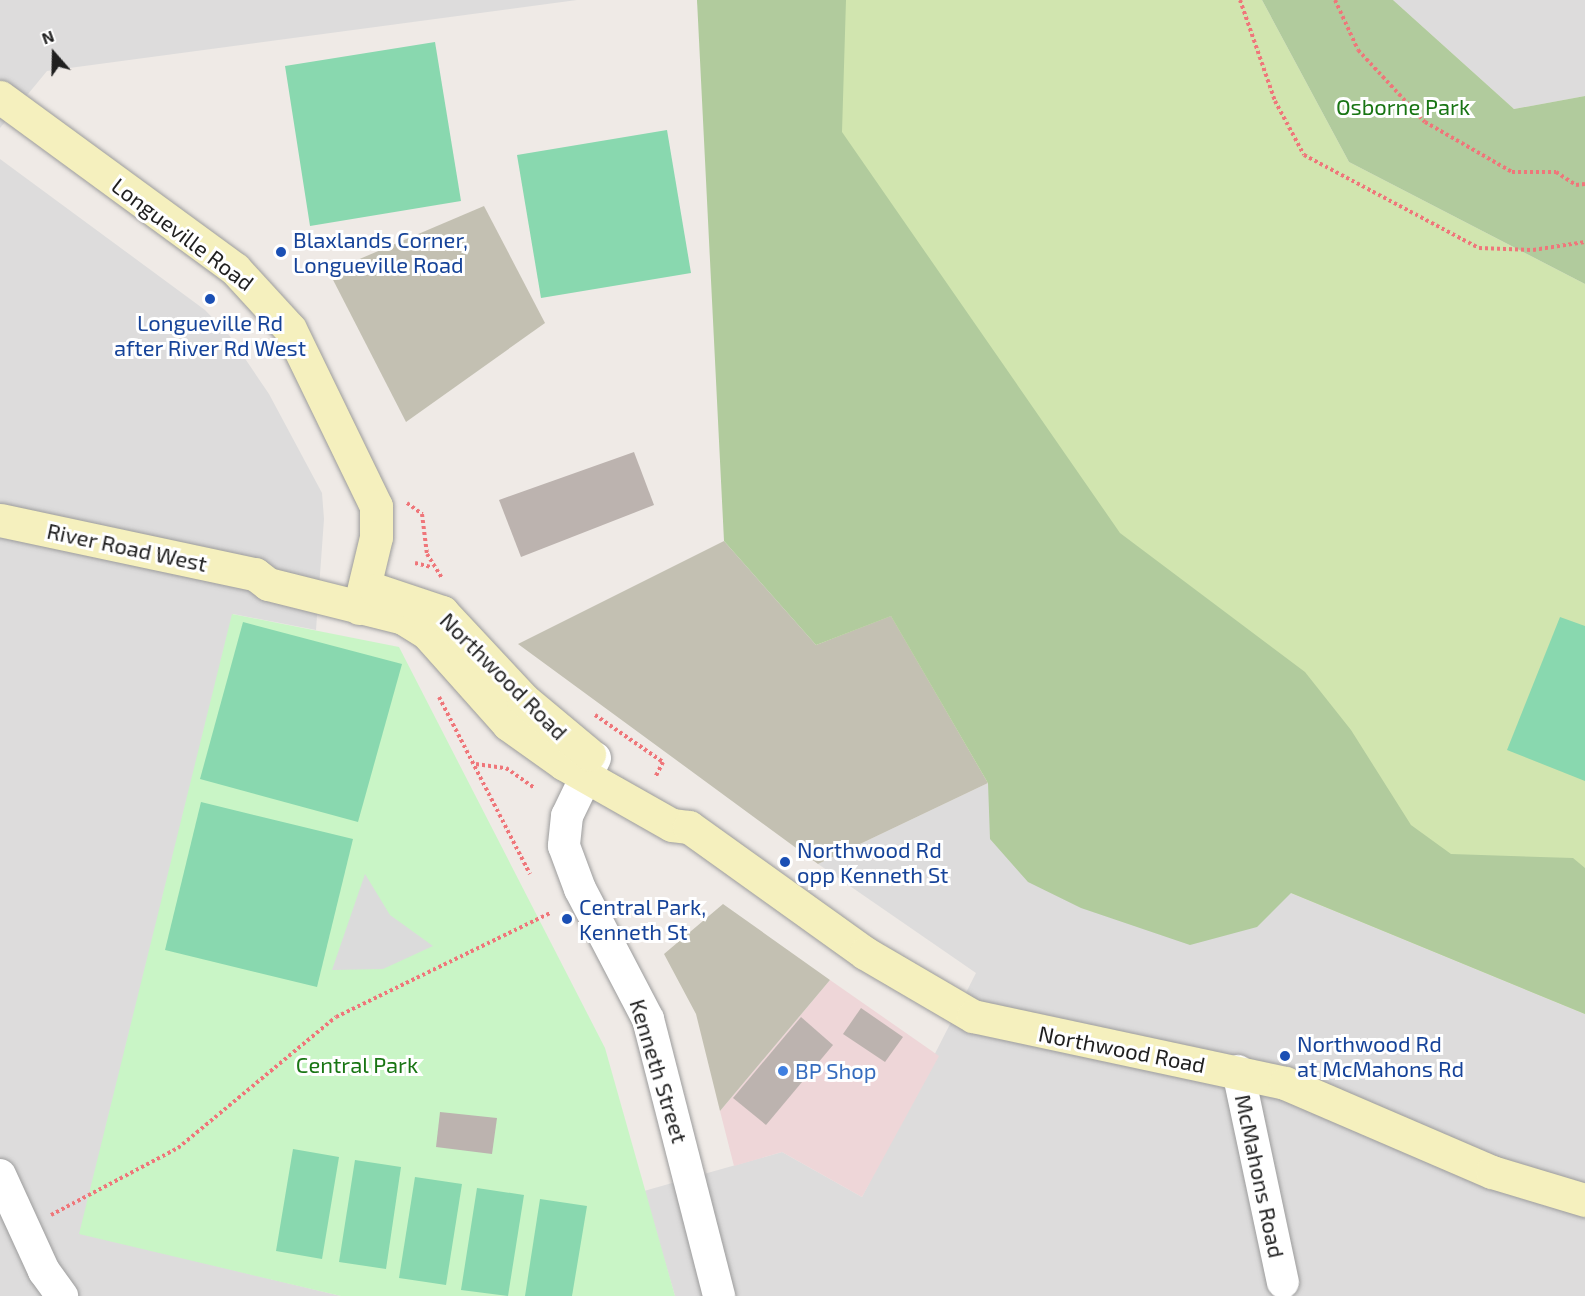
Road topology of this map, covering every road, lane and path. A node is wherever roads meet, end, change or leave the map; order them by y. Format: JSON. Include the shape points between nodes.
{"nodes":[{"id":1,"x":1240,"y":0,"type":"edge"},
{"id":2,"x":1335,"y":0,"type":"edge"},
{"id":3,"x":0,"y":98,"type":"edge"},
{"id":4,"x":1585,"y":184,"type":"edge"},
{"id":5,"x":1585,"y":242,"type":"edge"},
{"id":6,"x":410,"y":506,"type":"dead end"},
{"id":7,"x":0,"y":520,"type":"edge"},
{"id":8,"x":415,"y":563,"type":"dead end"},
{"id":9,"x":431,"y":567,"type":"junction"},
{"id":10,"x":448,"y":583,"type":"dead end"},
{"id":11,"x":361,"y":598,"type":"junction"},
{"id":12,"x":437,"y":692,"type":"dead end"},
{"id":13,"x":584,"y":708,"type":"dead end"},
{"id":14,"x":476,"y":764,"type":"junction"},
{"id":15,"x":590,"y":766,"type":"junction"},
{"id":16,"x":656,"y":776,"type":"dead end"},
{"id":17,"x":535,"y":788,"type":"dead end"},
{"id":18,"x":530,"y":874,"type":"dead end"},
{"id":19,"x":550,"y":913,"type":"dead end"},
{"id":20,"x":1238,"y":1071,"type":"junction"},
{"id":21,"x":0,"y":1175,"type":"edge"},
{"id":22,"x":1572,"y":1197,"type":"edge"},
{"id":23,"x":1585,"y":1213,"type":"edge"},
{"id":24,"x":23,"y":1230,"type":"junction"},
{"id":25,"x":1283,"y":1282,"type":"dead end"},
{"id":26,"x":62,"y":1296,"type":"edge"},
{"id":27,"x":719,"y":1296,"type":"edge"}],
"edges":[{"from":1,"to":5,"type":"path","via":[[1275,101],[1304,156],[1479,248],[1533,250]]},
{"from":2,"to":4,"type":"path","via":[[1358,50],[1425,122],[1512,172],[1556,172],[1576,185]]},
{"from":3,"to":11,"type":"main road","name":"Longueville Road","via":[[235,269],[290,328],[376,506]]},
{"from":6,"to":9,"type":"path","via":[[422,514]]},
{"from":7,"to":11,"type":"main road","name":"River Road West","via":[[255,574],[273,569]]},
{"from":8,"to":9,"type":"path"},
{"from":9,"to":10,"type":"path"},
{"from":11,"to":15,"type":"main road","name":"Northwood Road","via":[[442,612]]},
{"from":12,"to":14,"type":"path"},
{"from":13,"to":16,"type":"path","via":[[663,762]]},
{"from":14,"to":17,"type":"path","via":[[506,768]]},
{"from":14,"to":18,"type":"path"},
{"from":15,"to":20,"type":"main road","name":"Northwood Road","via":[[672,825],[689,827],[865,953],[973,1016]]},
{"from":15,"to":27,"type":"street","name":"Kenneth Street","via":[[564,832],[568,864],[648,1019]]},
{"from":19,"to":24,"type":"path","via":[[336,1017],[178,1148]]},
{"from":20,"to":22,"type":"main road","name":"Northwood Road","via":[[1328,1100],[1492,1172]]},
{"from":20,"to":25,"type":"street","name":"McMahons Road"},
{"from":21,"to":24,"type":"street"},
{"from":22,"to":23,"type":"street","name":"Northwood Road"},
{"from":24,"to":26,"type":"street"}]}
